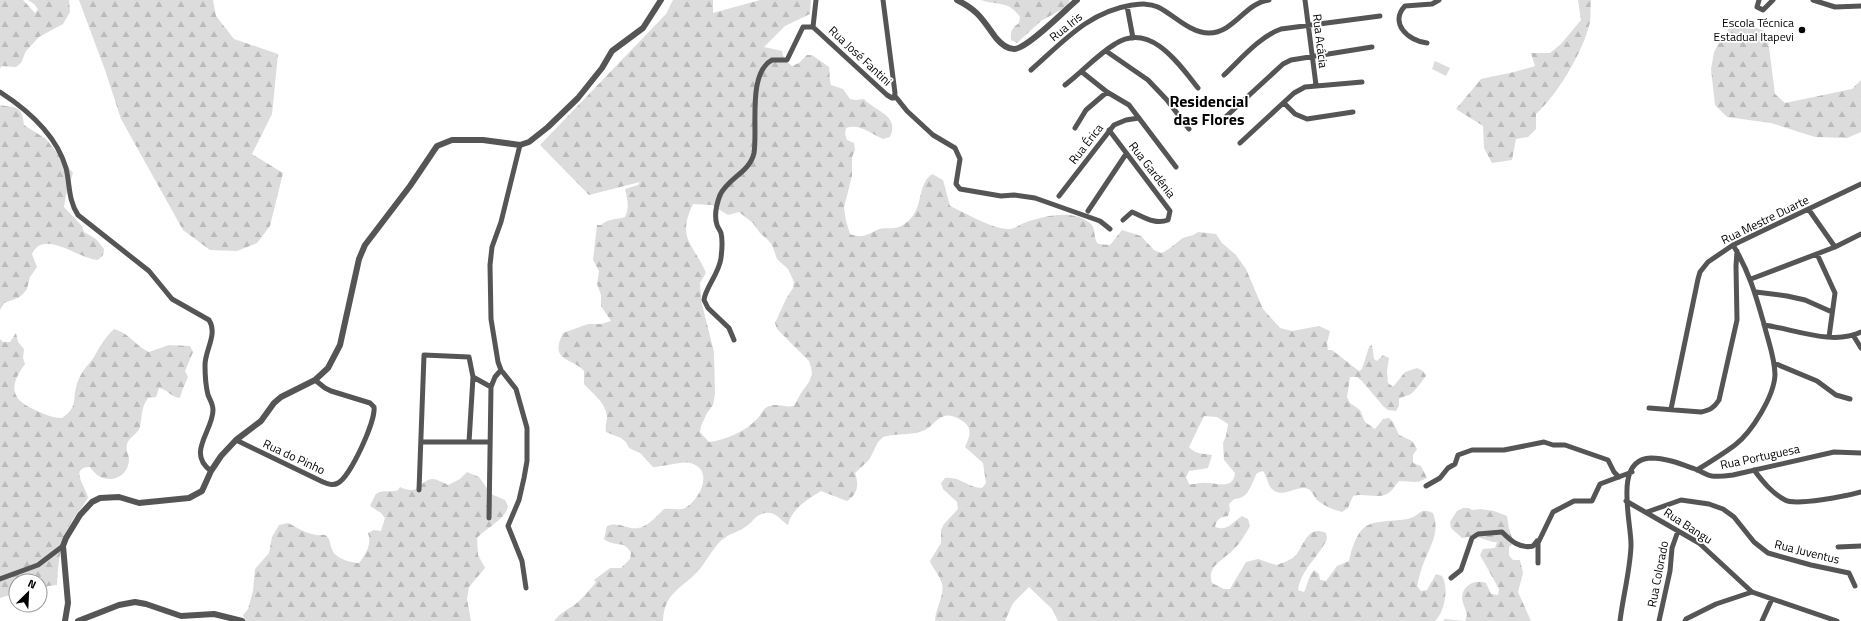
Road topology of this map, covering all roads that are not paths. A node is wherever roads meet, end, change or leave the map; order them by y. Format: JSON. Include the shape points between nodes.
{"nodes":[{"id":1,"x":662,"y":0,"type":"edge"},
{"id":2,"x":816,"y":0,"type":"edge"},
{"id":3,"x":883,"y":0,"type":"edge"},
{"id":4,"x":957,"y":0,"type":"edge"},
{"id":5,"x":1077,"y":0,"type":"edge"},
{"id":6,"x":1269,"y":0,"type":"edge"},
{"id":7,"x":1305,"y":0,"type":"edge"},
{"id":8,"x":1438,"y":0,"type":"edge"},
{"id":9,"x":1759,"y":0,"type":"edge"},
{"id":10,"x":1773,"y":0,"type":"edge"},
{"id":11,"x":1813,"y":0,"type":"edge"},
{"id":12,"x":1127,"y":6,"type":"junction"},
{"id":13,"x":1861,"y":6,"type":"edge"},
{"id":14,"x":1380,"y":16,"type":"dead end"},
{"id":15,"x":1308,"y":26,"type":"junction"},
{"id":16,"x":813,"y":27,"type":"junction"},
{"id":17,"x":1132,"y":38,"type":"junction"},
{"id":18,"x":1427,"y":42,"type":"dead end"},
{"id":19,"x":1372,"y":47,"type":"dead end"},
{"id":20,"x":1106,"y":51,"type":"junction"},
{"id":21,"x":1312,"y":56,"type":"junction"},
{"id":22,"x":1031,"y":70,"type":"dead end"},
{"id":23,"x":1082,"y":72,"type":"junction"},
{"id":24,"x":1224,"y":75,"type":"dead end"},
{"id":25,"x":1362,"y":82,"type":"dead end"},
{"id":26,"x":1065,"y":85,"type":"dead end"},
{"id":27,"x":1316,"y":85,"type":"junction"},
{"id":28,"x":1198,"y":88,"type":"dead end"},
{"id":29,"x":0,"y":92,"type":"edge"},
{"id":30,"x":1107,"y":92,"type":"junction"},
{"id":31,"x":895,"y":96,"type":"junction"},
{"id":32,"x":1284,"y":103,"type":"junction"},
{"id":33,"x":1353,"y":112,"type":"dead end"},
{"id":34,"x":1139,"y":118,"type":"junction"},
{"id":35,"x":1219,"y":124,"type":"dead end"},
{"id":36,"x":1075,"y":128,"type":"dead end"},
{"id":37,"x":1189,"y":129,"type":"dead end"},
{"id":38,"x":1109,"y":130,"type":"junction"},
{"id":39,"x":1240,"y":143,"type":"dead end"},
{"id":40,"x":520,"y":145,"type":"junction"},
{"id":41,"x":1126,"y":154,"type":"junction"},
{"id":42,"x":1176,"y":167,"type":"dead end"},
{"id":43,"x":1861,"y":184,"type":"edge"},
{"id":44,"x":1059,"y":196,"type":"dead end"},
{"id":45,"x":1809,"y":210,"type":"junction"},
{"id":46,"x":1088,"y":211,"type":"dead end"},
{"id":47,"x":1123,"y":220,"type":"dead end"},
{"id":48,"x":1110,"y":229,"type":"dead end"},
{"id":49,"x":1861,"y":234,"type":"edge"},
{"id":50,"x":1733,"y":245,"type":"junction"},
{"id":51,"x":1835,"y":248,"type":"junction"},
{"id":52,"x":1737,"y":251,"type":"junction"},
{"id":53,"x":1817,"y":254,"type":"junction"},
{"id":54,"x":1751,"y":279,"type":"junction"},
{"id":55,"x":1756,"y":292,"type":"junction"},
{"id":56,"x":1832,"y":312,"type":"junction"},
{"id":57,"x":1764,"y":325,"type":"junction"},
{"id":58,"x":1861,"y":332,"type":"edge"},
{"id":59,"x":1853,"y":336,"type":"junction"},
{"id":60,"x":1829,"y":337,"type":"junction"},
{"id":61,"x":734,"y":340,"type":"dead end"},
{"id":62,"x":1861,"y":348,"type":"edge"},
{"id":63,"x":1774,"y":363,"type":"junction"},
{"id":64,"x":501,"y":370,"type":"junction"},
{"id":65,"x":473,"y":377,"type":"junction"},
{"id":66,"x":315,"y":380,"type":"junction"},
{"id":67,"x":491,"y":387,"type":"junction"},
{"id":68,"x":1850,"y":399,"type":"dead end"},
{"id":69,"x":1649,"y":408,"type":"dead end"},
{"id":70,"x":1671,"y":409,"type":"junction"},
{"id":71,"x":236,"y":440,"type":"junction"},
{"id":72,"x":421,"y":442,"type":"junction"},
{"id":73,"x":469,"y":442,"type":"junction"},
{"id":74,"x":490,"y":442,"type":"junction"},
{"id":75,"x":1861,"y":453,"type":"edge"},
{"id":76,"x":1697,"y":470,"type":"junction"},
{"id":77,"x":1754,"y":470,"type":"junction"},
{"id":78,"x":211,"y":471,"type":"junction"},
{"id":79,"x":1632,"y":472,"type":"junction"},
{"id":80,"x":1619,"y":477,"type":"junction"},
{"id":81,"x":1426,"y":486,"type":"dead end"},
{"id":82,"x":419,"y":490,"type":"dead end"},
{"id":83,"x":1861,"y":492,"type":"edge"},
{"id":84,"x":1626,"y":501,"type":"junction"},
{"id":85,"x":1647,"y":512,"type":"junction"},
{"id":86,"x":489,"y":518,"type":"dead end"},
{"id":87,"x":1678,"y":531,"type":"junction"},
{"id":88,"x":1540,"y":537,"type":"junction"},
{"id":89,"x":62,"y":546,"type":"junction"},
{"id":90,"x":1861,"y":546,"type":"edge"},
{"id":91,"x":1838,"y":547,"type":"dead end"},
{"id":92,"x":1538,"y":563,"type":"dead end"},
{"id":93,"x":1451,"y":578,"type":"dead end"},
{"id":94,"x":0,"y":579,"type":"edge"},
{"id":95,"x":1855,"y":586,"type":"dead end"},
{"id":96,"x":526,"y":588,"type":"dead end"},
{"id":97,"x":1752,"y":592,"type":"junction"},
{"id":98,"x":1772,"y":599,"type":"junction"},
{"id":99,"x":1685,"y":620,"type":"edge"},
{"id":100,"x":65,"y":621,"type":"edge"},
{"id":101,"x":78,"y":621,"type":"edge"},
{"id":102,"x":242,"y":621,"type":"edge"},
{"id":103,"x":1620,"y":621,"type":"edge"},
{"id":104,"x":1659,"y":621,"type":"edge"},
{"id":105,"x":1762,"y":621,"type":"edge"},
{"id":106,"x":1837,"y":621,"type":"edge"}],
"edges":[{"from":1,"to":40,"type":"street","via":[[643,28],[612,51],[592,82],[566,111],[538,136]]},
{"from":2,"to":16,"type":"street","name":"Rua José Fantini"},
{"from":3,"to":31,"type":"street","name":"Rua José Fantini"},
{"from":4,"to":5,"type":"street","via":[[978,12],[1000,43],[1015,50],[1029,42]]},
{"from":6,"to":12,"type":"street","name":"Rua Iris","via":[[1256,3],[1224,29],[1209,33],[1188,26],[1152,4]]},
{"from":7,"to":15,"type":"street","name":"Rua Acácia"},
{"from":8,"to":18,"type":"street","via":[[1432,4],[1405,6],[1399,15],[1399,25],[1405,32],[1419,42]]},
{"from":9,"to":10,"type":"street","via":[[1757,7],[1763,10]]},
{"from":11,"to":13,"type":"street","via":[[1835,7]]},
{"from":12,"to":17,"type":"street"},
{"from":12,"to":22,"type":"street","name":"Rua Iris","via":[[1106,11],[1082,26]]},
{"from":14,"to":15,"type":"street"},
{"from":15,"to":21,"type":"street","name":"Rua Acácia"},
{"from":15,"to":24,"type":"street","via":[[1273,32]]},
{"from":16,"to":31,"type":"street","name":"Rua José Fantini","via":[[890,97]]},
{"from":16,"to":61,"type":"street","via":[[803,27],[787,60],[772,60],[763,69],[756,88],[753,159],[723,189],[717,206],[715,220],[722,241],[721,258],[718,271],[704,300],[708,308],[729,328]]},
{"from":17,"to":20,"type":"street","via":[[1115,44]]},
{"from":17,"to":28,"type":"street","via":[[1148,40],[1167,51]]},
{"from":19,"to":21,"type":"street"},
{"from":20,"to":23,"type":"street"},
{"from":20,"to":37,"type":"street","via":[[1148,80]]},
{"from":21,"to":27,"type":"street","name":"Rua Acácia"},
{"from":21,"to":35,"type":"street","via":[[1284,64]]},
{"from":23,"to":26,"type":"street"},
{"from":23,"to":30,"type":"street"},
{"from":25,"to":27,"type":"street"},
{"from":27,"to":32,"type":"street","via":[[1300,90]]},
{"from":29,"to":78,"type":"street","via":[[30,114],[46,131],[66,169],[73,207],[78,215],[149,271],[172,299],[210,320],[213,331],[205,363],[208,395],[213,410],[209,429],[200,443],[199,450],[204,464]]},
{"from":30,"to":34,"type":"street","via":[[1129,105]]},
{"from":30,"to":36,"type":"street","via":[[1086,110]]},
{"from":31,"to":48,"type":"street","via":[[933,135],[955,148],[960,159],[956,184],[960,189],[1001,196],[1035,198],[1092,218]]},
{"from":32,"to":33,"type":"street","via":[[1294,114],[1307,119]]},
{"from":32,"to":39,"type":"street"},
{"from":34,"to":38,"type":"street","name":"Rua Érica","via":[[1119,122]]},
{"from":34,"to":42,"type":"street"},
{"from":38,"to":41,"type":"street","name":"Rua Gardênia"},
{"from":38,"to":44,"type":"street","name":"Rua Érica"},
{"from":40,"to":64,"type":"street","via":[[491,253],[491,319]]},
{"from":40,"to":66,"type":"street","via":[[464,139],[452,140],[437,146],[365,245],[340,345],[328,368]]},
{"from":41,"to":46,"type":"street"},
{"from":41,"to":47,"type":"street","name":"Rua Gardênia","via":[[1171,214],[1168,220],[1161,222],[1132,212]]},
{"from":43,"to":45,"type":"street","name":"Rua Mestre Duarte"},
{"from":45,"to":50,"type":"street","name":"Rua Mestre Duarte"},
{"from":45,"to":51,"type":"street"},
{"from":49,"to":51,"type":"street"},
{"from":50,"to":52,"type":"street"},
{"from":50,"to":70,"type":"street","name":"Rua Mestre Duarte","via":[[1708,262],[1700,272]]},
{"from":51,"to":53,"type":"street"},
{"from":52,"to":54,"type":"street"},
{"from":52,"to":70,"type":"street","via":[[1737,320],[1719,400],[1709,411],[1688,412]]},
{"from":53,"to":54,"type":"street"},
{"from":53,"to":56,"type":"street","via":[[1835,293]]},
{"from":54,"to":55,"type":"street"},
{"from":55,"to":56,"type":"street","via":[[1805,300]]},
{"from":55,"to":57,"type":"street"},
{"from":56,"to":60,"type":"street"},
{"from":57,"to":60,"type":"street"},
{"from":57,"to":63,"type":"street"},
{"from":58,"to":59,"type":"street"},
{"from":59,"to":60,"type":"street"},
{"from":59,"to":62,"type":"street"},
{"from":63,"to":68,"type":"street","via":[[1817,381],[1836,395]]},
{"from":63,"to":76,"type":"street","via":[[1775,375],[1769,398],[1743,437]]},
{"from":64,"to":67,"type":"street"},
{"from":64,"to":96,"type":"street","via":[[516,389],[527,428],[524,478],[519,500],[508,526],[522,561]]},
{"from":65,"to":67,"type":"street"},
{"from":65,"to":72,"type":"street","via":[[469,357],[424,355]]},
{"from":65,"to":73,"type":"street"},
{"from":66,"to":71,"type":"street","via":[[281,397],[262,421]]},
{"from":66,"to":71,"type":"street","name":"Rua do Pinho","via":[[331,392],[370,403],[374,407],[368,432],[341,481],[332,485],[323,482]]},
{"from":67,"to":74,"type":"street"},
{"from":69,"to":70,"type":"street"},
{"from":71,"to":78,"type":"street"},
{"from":72,"to":73,"type":"street"},
{"from":72,"to":82,"type":"street"},
{"from":73,"to":74,"type":"street"},
{"from":74,"to":86,"type":"street"},
{"from":75,"to":77,"type":"street","name":"Rua Portuguesa","via":[[1834,452]]},
{"from":76,"to":77,"type":"street","name":"Rua Portuguesa","via":[[1719,477]]},
{"from":76,"to":79,"type":"street","name":"Rua Portuguesa","via":[[1662,459],[1649,458],[1639,462]]},
{"from":77,"to":83,"type":"street","via":[[1770,489],[1786,501],[1800,502]]},
{"from":78,"to":89,"type":"street","via":[[202,490],[189,498],[139,503],[109,497],[92,502],[80,515]]},
{"from":79,"to":80,"type":"street"},
{"from":79,"to":84,"type":"street"},
{"from":80,"to":81,"type":"street","via":[[1608,460],[1565,445],[1539,442],[1504,450],[1472,450],[1458,455],[1455,464],[1440,478]]},
{"from":80,"to":88,"type":"street","via":[[1598,485],[1592,501],[1576,501],[1554,512]]},
{"from":84,"to":85,"type":"street","name":"Rua Bangu"},
{"from":84,"to":103,"type":"street","via":[[1631,547]]},
{"from":85,"to":87,"type":"street","name":"Rua Bangu"},
{"from":85,"to":95,"type":"street","name":"Rua Juventus","via":[[1681,500],[1709,504],[1723,509],[1734,517],[1754,542],[1768,553],[1811,566],[1849,573]]},
{"from":87,"to":97,"type":"street","name":"Rua Bangu","via":[[1703,546]]},
{"from":87,"to":104,"type":"street","name":"Rua Colorado","via":[[1672,548],[1670,571]]},
{"from":88,"to":92,"type":"street","via":[[1537,546]]},
{"from":88,"to":93,"type":"street","via":[[1533,546],[1525,547],[1518,546],[1502,532],[1478,534],[1472,538],[1461,570]]},
{"from":89,"to":94,"type":"street","via":[[38,565]]},
{"from":89,"to":100,"type":"street","via":[[68,603]]},
{"from":90,"to":91,"type":"street"},
{"from":97,"to":98,"type":"street"},
{"from":97,"to":99,"type":"street","via":[[1716,604]]},
{"from":98,"to":105,"type":"street"},
{"from":98,"to":106,"type":"street"},
{"from":101,"to":102,"type":"street","via":[[119,605],[135,602],[181,616],[214,614]]}]}
